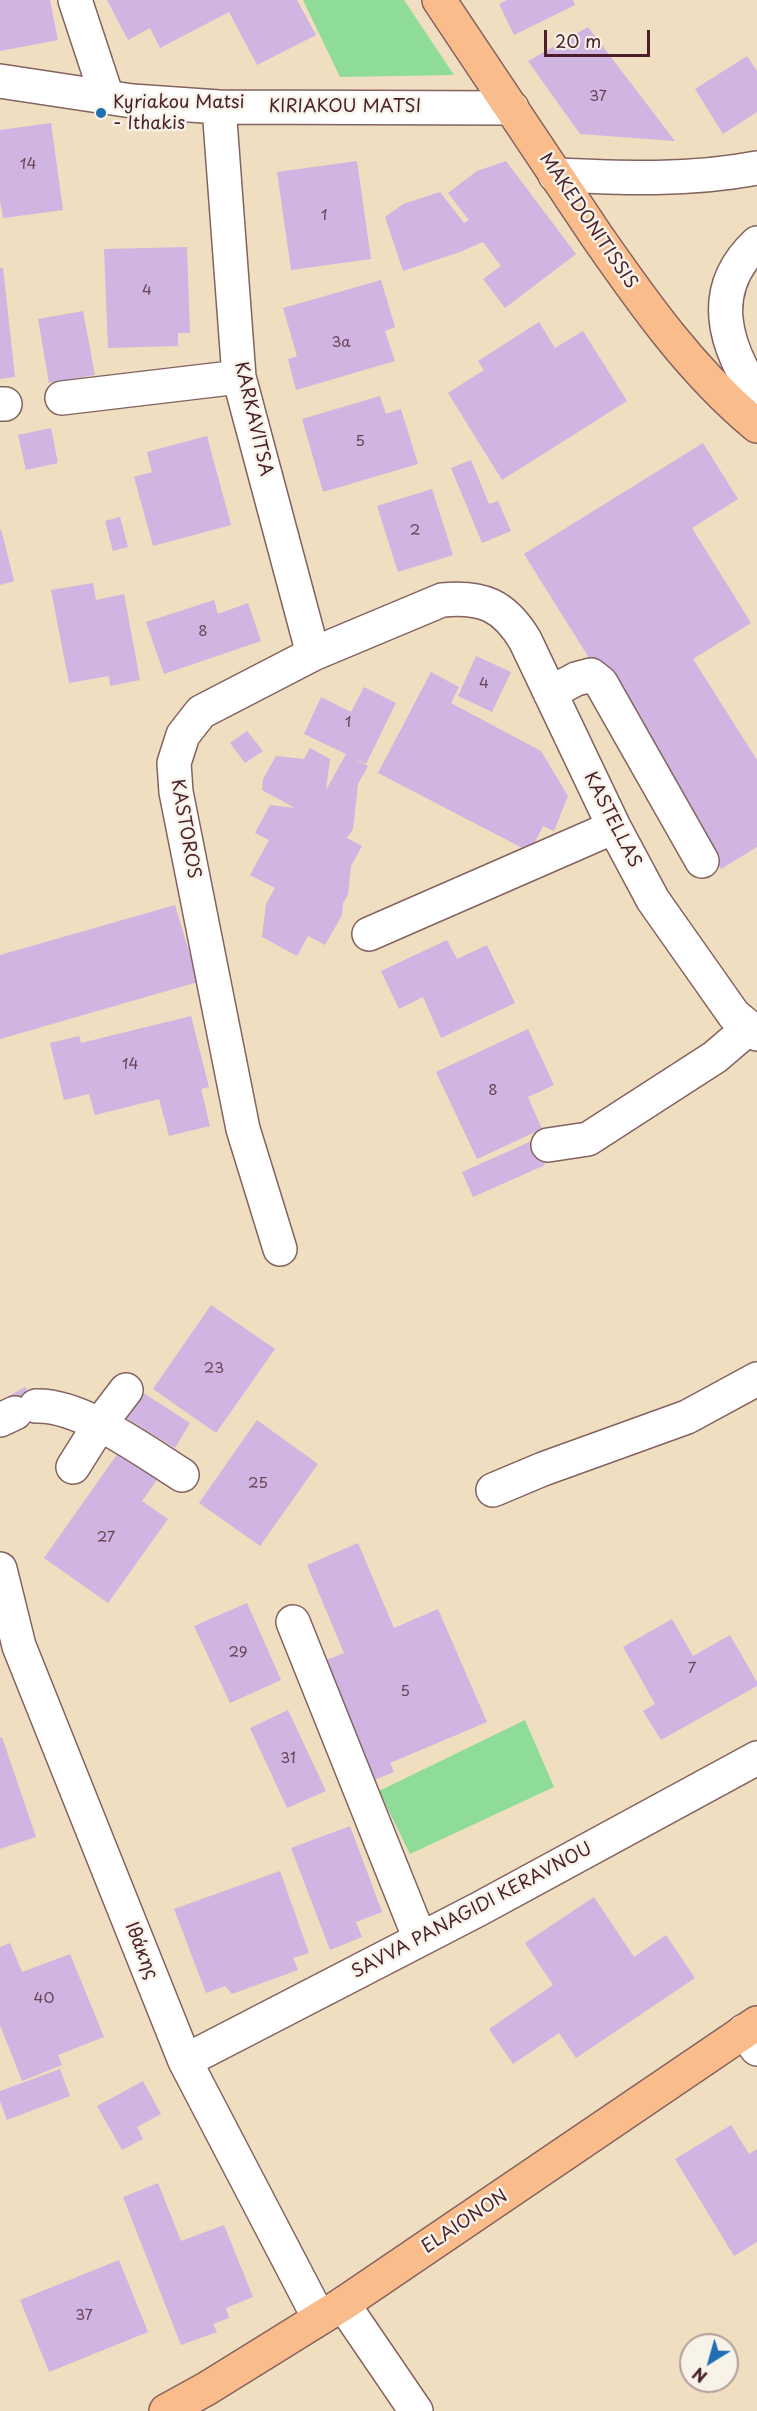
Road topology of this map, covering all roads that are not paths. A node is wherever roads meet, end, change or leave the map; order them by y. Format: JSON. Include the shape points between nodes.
{"nodes":[{"id":1,"x":75,"y":0,"type":"edge"},
{"id":2,"x":439,"y":0,"type":"edge"},
{"id":3,"x":0,"y":81,"type":"edge"},
{"id":4,"x":107,"y":97,"type":"junction"},
{"id":5,"x":219,"y":107,"type":"junction"},
{"id":6,"x":512,"y":108,"type":"junction"},
{"id":7,"x":757,"y":168,"type":"edge"},
{"id":8,"x":555,"y":175,"type":"junction"},
{"id":9,"x":757,"y":243,"type":"edge"},
{"id":10,"x":239,"y":378,"type":"junction"},
{"id":11,"x":757,"y":395,"type":"edge"},
{"id":12,"x":62,"y":398,"type":"dead end"},
{"id":13,"x":757,"y":426,"type":"edge"},
{"id":14,"x":482,"y":601,"type":"joint"},
{"id":15,"x":313,"y":654,"type":"junction"},
{"id":16,"x":550,"y":693,"type":"junction"},
{"id":17,"x":614,"y":827,"type":"junction"},
{"id":18,"x":702,"y":861,"type":"dead end"},
{"id":19,"x":369,"y":934,"type":"dead end"},
{"id":20,"x":753,"y":1031,"type":"edge"},
{"id":21,"x":548,"y":1145,"type":"dead end"},
{"id":22,"x":280,"y":1249,"type":"dead end"},
{"id":23,"x":757,"y":1379,"type":"edge"},
{"id":24,"x":126,"y":1390,"type":"dead end"},
{"id":25,"x":17,"y":1413,"type":"edge"},
{"id":26,"x":100,"y":1424,"type":"junction"},
{"id":27,"x":73,"y":1467,"type":"dead end"},
{"id":28,"x":182,"y":1475,"type":"dead end"},
{"id":29,"x":493,"y":1490,"type":"dead end"},
{"id":30,"x":0,"y":1569,"type":"edge"},
{"id":31,"x":293,"y":1622,"type":"dead end"},
{"id":32,"x":10,"y":1650,"type":"edge"},
{"id":33,"x":757,"y":1758,"type":"edge"},
{"id":34,"x":420,"y":1939,"type":"junction"},
{"id":35,"x":753,"y":2034,"type":"edge"},
{"id":36,"x":185,"y":2061,"type":"junction"},
{"id":37,"x":331,"y":2311,"type":"junction"},
{"id":38,"x":166,"y":2411,"type":"edge"},
{"id":39,"x":417,"y":2411,"type":"edge"}],
"edges":[{"from":1,"to":4,"type":"street"},
{"from":2,"to":6,"type":"main road","name":"MAKEDONITISSIS"},
{"from":3,"to":4,"type":"street","name":"KIRIAKOU MATSI"},
{"from":4,"to":5,"type":"street","name":"KIRIAKOU MATSI"},
{"from":5,"to":6,"type":"street","name":"KIRIAKOU MATSI"},
{"from":5,"to":10,"type":"street","name":"KARKAVITSA"},
{"from":6,"to":8,"type":"main road","name":"MAKEDONITISSIS"},
{"from":7,"to":8,"type":"street","via":[[662,178]]},
{"from":8,"to":13,"type":"main road","name":"MAKEDONITISSIS","via":[[651,314],[730,404]]},
{"from":9,"to":11,"type":"street","via":[[747,252],[731,281],[724,308],[738,364]]},
{"from":10,"to":12,"type":"street"},
{"from":10,"to":15,"type":"street","name":"KARKAVITSA"},
{"from":14,"to":15,"type":"street","name":"KASTOROS","via":[[442,600]]},
{"from":14,"to":16,"type":"street","name":"KASTELLAS","via":[[515,623]]},
{"from":15,"to":22,"type":"street","name":"KASTOROS","via":[[201,712],[183,735],[174,763],[176,792],[243,1130]]},
{"from":16,"to":17,"type":"street","name":"KASTELLAS"},
{"from":16,"to":18,"type":"street","via":[[576,678],[591,675],[601,683]]},
{"from":17,"to":19,"type":"street"},
{"from":17,"to":20,"type":"street","name":"KASTELLAS","via":[[653,900],[734,1015]]},
{"from":20,"to":21,"type":"street","via":[[588,1139]]},
{"from":23,"to":29,"type":"street","via":[[687,1417]]},
{"from":24,"to":26,"type":"street"},
{"from":25,"to":26,"type":"street","via":[[51,1405]]},
{"from":26,"to":27,"type":"street"},
{"from":26,"to":28,"type":"street"},
{"from":30,"to":32,"type":"street","name":"Ιθάκης"},
{"from":31,"to":34,"type":"street"},
{"from":32,"to":36,"type":"street","name":"Ιθάκης"},
{"from":33,"to":34,"type":"street","name":"SAVVA PANAGIDI KERAVNOU"},
{"from":34,"to":36,"type":"street","name":"SAVVA PANAGIDI KERAVNOU"},
{"from":35,"to":37,"type":"main road","name":"ELAIONON"},
{"from":36,"to":37,"type":"street","name":"Ιθάκης"},
{"from":37,"to":38,"type":"main road","name":"ELAIONON"},
{"from":37,"to":39,"type":"street","name":"Ιθάκης"}]}
